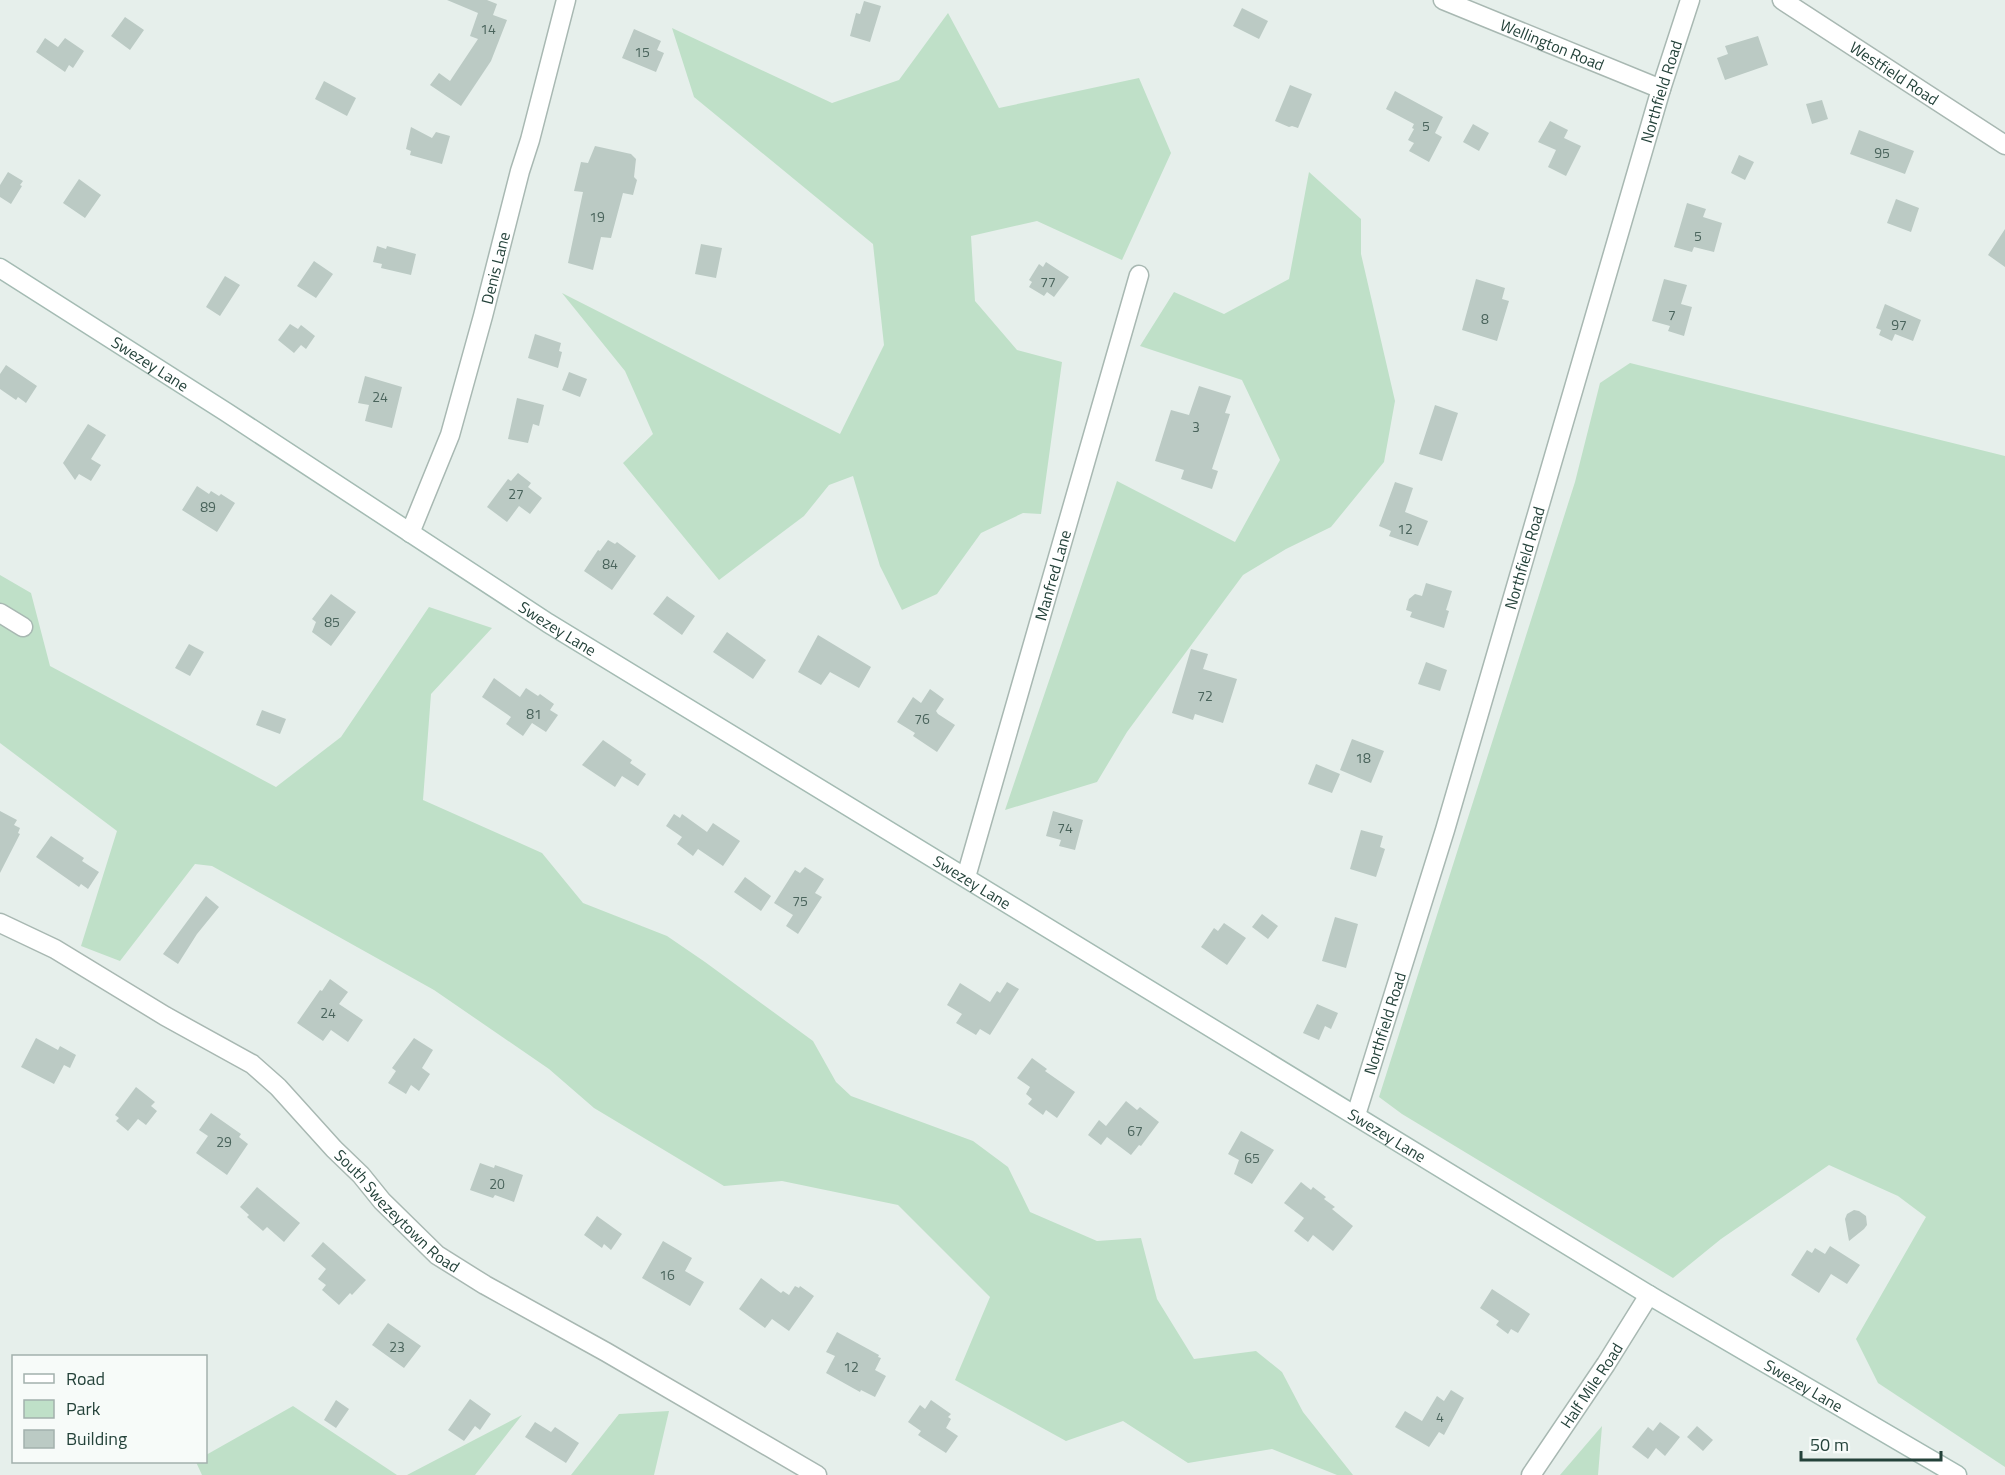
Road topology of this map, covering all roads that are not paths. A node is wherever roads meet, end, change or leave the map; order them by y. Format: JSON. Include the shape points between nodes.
{"nodes":[{"id":1,"x":566,"y":0,"type":"edge"},
{"id":2,"x":1443,"y":0,"type":"edge"},
{"id":3,"x":1690,"y":0,"type":"edge"},
{"id":4,"x":1782,"y":0,"type":"edge"},
{"id":5,"x":1661,"y":89,"type":"junction"},
{"id":6,"x":2005,"y":145,"type":"edge"},
{"id":7,"x":0,"y":268,"type":"edge"},
{"id":8,"x":1139,"y":275,"type":"dead end"},
{"id":9,"x":411,"y":533,"type":"junction"},
{"id":10,"x":0,"y":613,"type":"edge"},
{"id":11,"x":23,"y":627,"type":"dead end"},
{"id":12,"x":966,"y":877,"type":"junction"},
{"id":13,"x":0,"y":923,"type":"edge"},
{"id":14,"x":1356,"y":1115,"type":"junction"},
{"id":15,"x":1649,"y":1295,"type":"junction"},
{"id":16,"x":817,"y":1475,"type":"edge"},
{"id":17,"x":1532,"y":1475,"type":"edge"},
{"id":18,"x":1957,"y":1475,"type":"edge"}],
"edges":[{"from":1,"to":9,"type":"street","name":"Denis Lane","via":[[450,435]]},
{"from":2,"to":5,"type":"street","name":"Wellington Road"},
{"from":3,"to":5,"type":"street","name":"Northfield Road"},
{"from":4,"to":6,"type":"street","name":"Westfield Road"},
{"from":5,"to":14,"type":"street","name":"Northfield Road","via":[[1448,819]]},
{"from":7,"to":9,"type":"street","name":"Swezey Lane"},
{"from":8,"to":12,"type":"street","name":"Manfred Lane"},
{"from":9,"to":12,"type":"street","name":"Swezey Lane","via":[[548,623]]},
{"from":10,"to":11,"type":"street"},
{"from":12,"to":14,"type":"street","name":"Swezey Lane"},
{"from":13,"to":16,"type":"street","name":"South Swezeytown Road","via":[[55,950],[252,1064],[437,1255]]},
{"from":14,"to":15,"type":"street","name":"Swezey Lane"},
{"from":15,"to":17,"type":"street","name":"Half Mile Road"},
{"from":15,"to":18,"type":"street","name":"Swezey Lane"}]}
